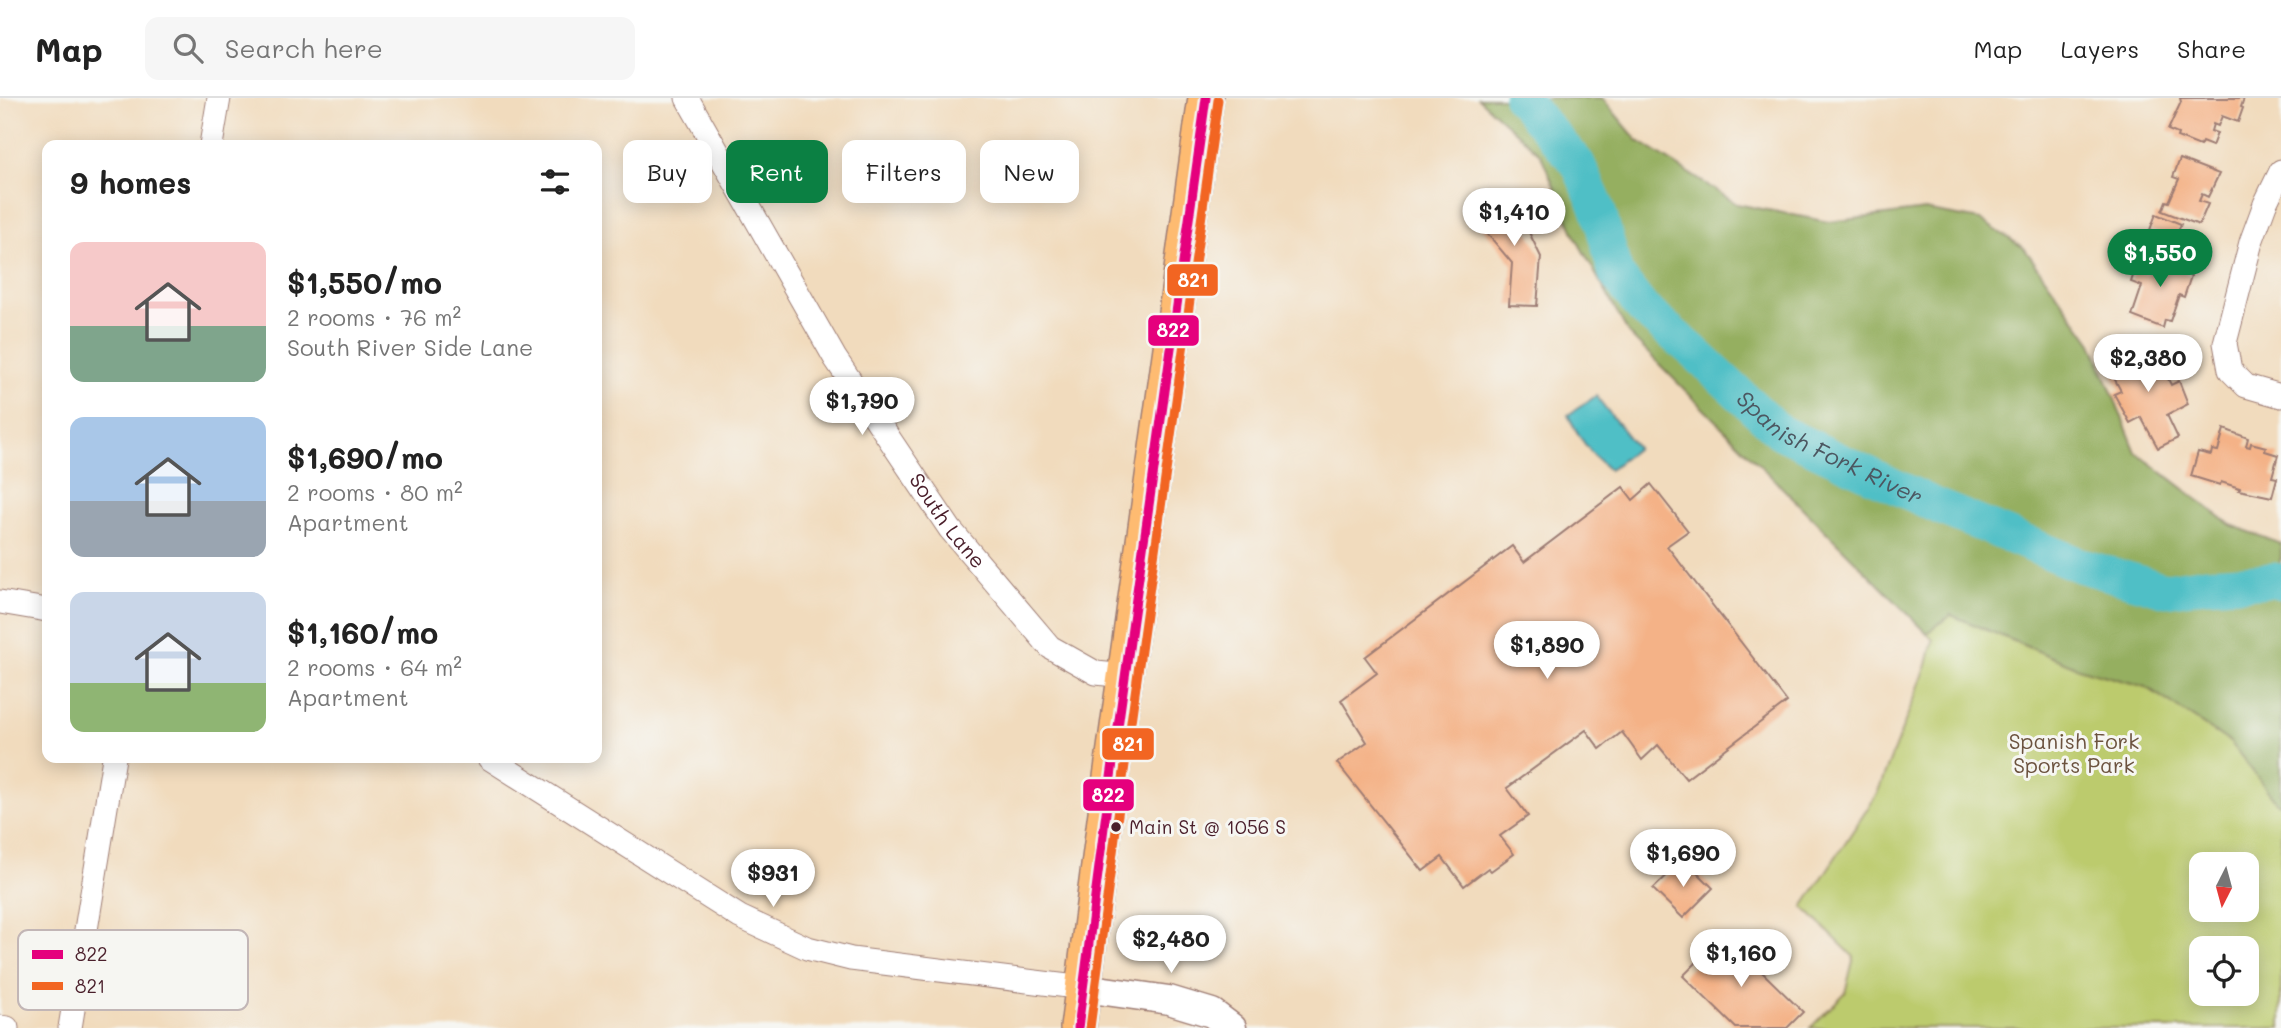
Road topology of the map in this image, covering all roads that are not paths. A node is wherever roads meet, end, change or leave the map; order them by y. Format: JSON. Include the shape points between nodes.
{"nodes":[{"id":1,"x":219,"y":98,"type":"edge"},
{"id":2,"x":687,"y":98,"type":"edge"},
{"id":3,"x":1206,"y":98,"type":"edge"},
{"id":4,"x":212,"y":140,"type":"edge"},
{"id":5,"x":2281,"y":171,"type":"edge"},
{"id":6,"x":2281,"y":396,"type":"edge"},
{"id":7,"x":0,"y":602,"type":"edge"},
{"id":8,"x":42,"y":609,"type":"edge"},
{"id":9,"x":1126,"y":676,"type":"junction"},
{"id":10,"x":113,"y":763,"type":"edge"},
{"id":11,"x":497,"y":763,"type":"edge"},
{"id":12,"x":86,"y":930,"type":"edge"},
{"id":13,"x":1084,"y":988,"type":"junction"},
{"id":14,"x":73,"y":1010,"type":"edge"},
{"id":15,"x":0,"y":1027,"type":"edge"},
{"id":16,"x":7,"y":1028,"type":"edge"},
{"id":17,"x":70,"y":1028,"type":"edge"},
{"id":18,"x":1078,"y":1028,"type":"edge"},
{"id":19,"x":1232,"y":1028,"type":"edge"}],
"edges":[{"from":1,"to":4,"type":"street"},
{"from":2,"to":9,"type":"street","name":"South Lane","via":[[835,358],[950,529],[1050,647],[1096,673]]},
{"from":3,"to":9,"type":"main road"},
{"from":5,"to":6,"type":"street","via":[[2251,242],[2225,343],[2230,370],[2246,386]]},
{"from":7,"to":8,"type":"street"},
{"from":9,"to":13,"type":"main road"},
{"from":10,"to":12,"type":"street"},
{"from":11,"to":13,"type":"street","via":[[740,917],[807,948],[876,963]]},
{"from":13,"to":18,"type":"main road"},
{"from":13,"to":19,"type":"street","via":[[1169,1000],[1212,1013]]},
{"from":14,"to":17,"type":"street"},
{"from":15,"to":16,"type":"street"}]}
